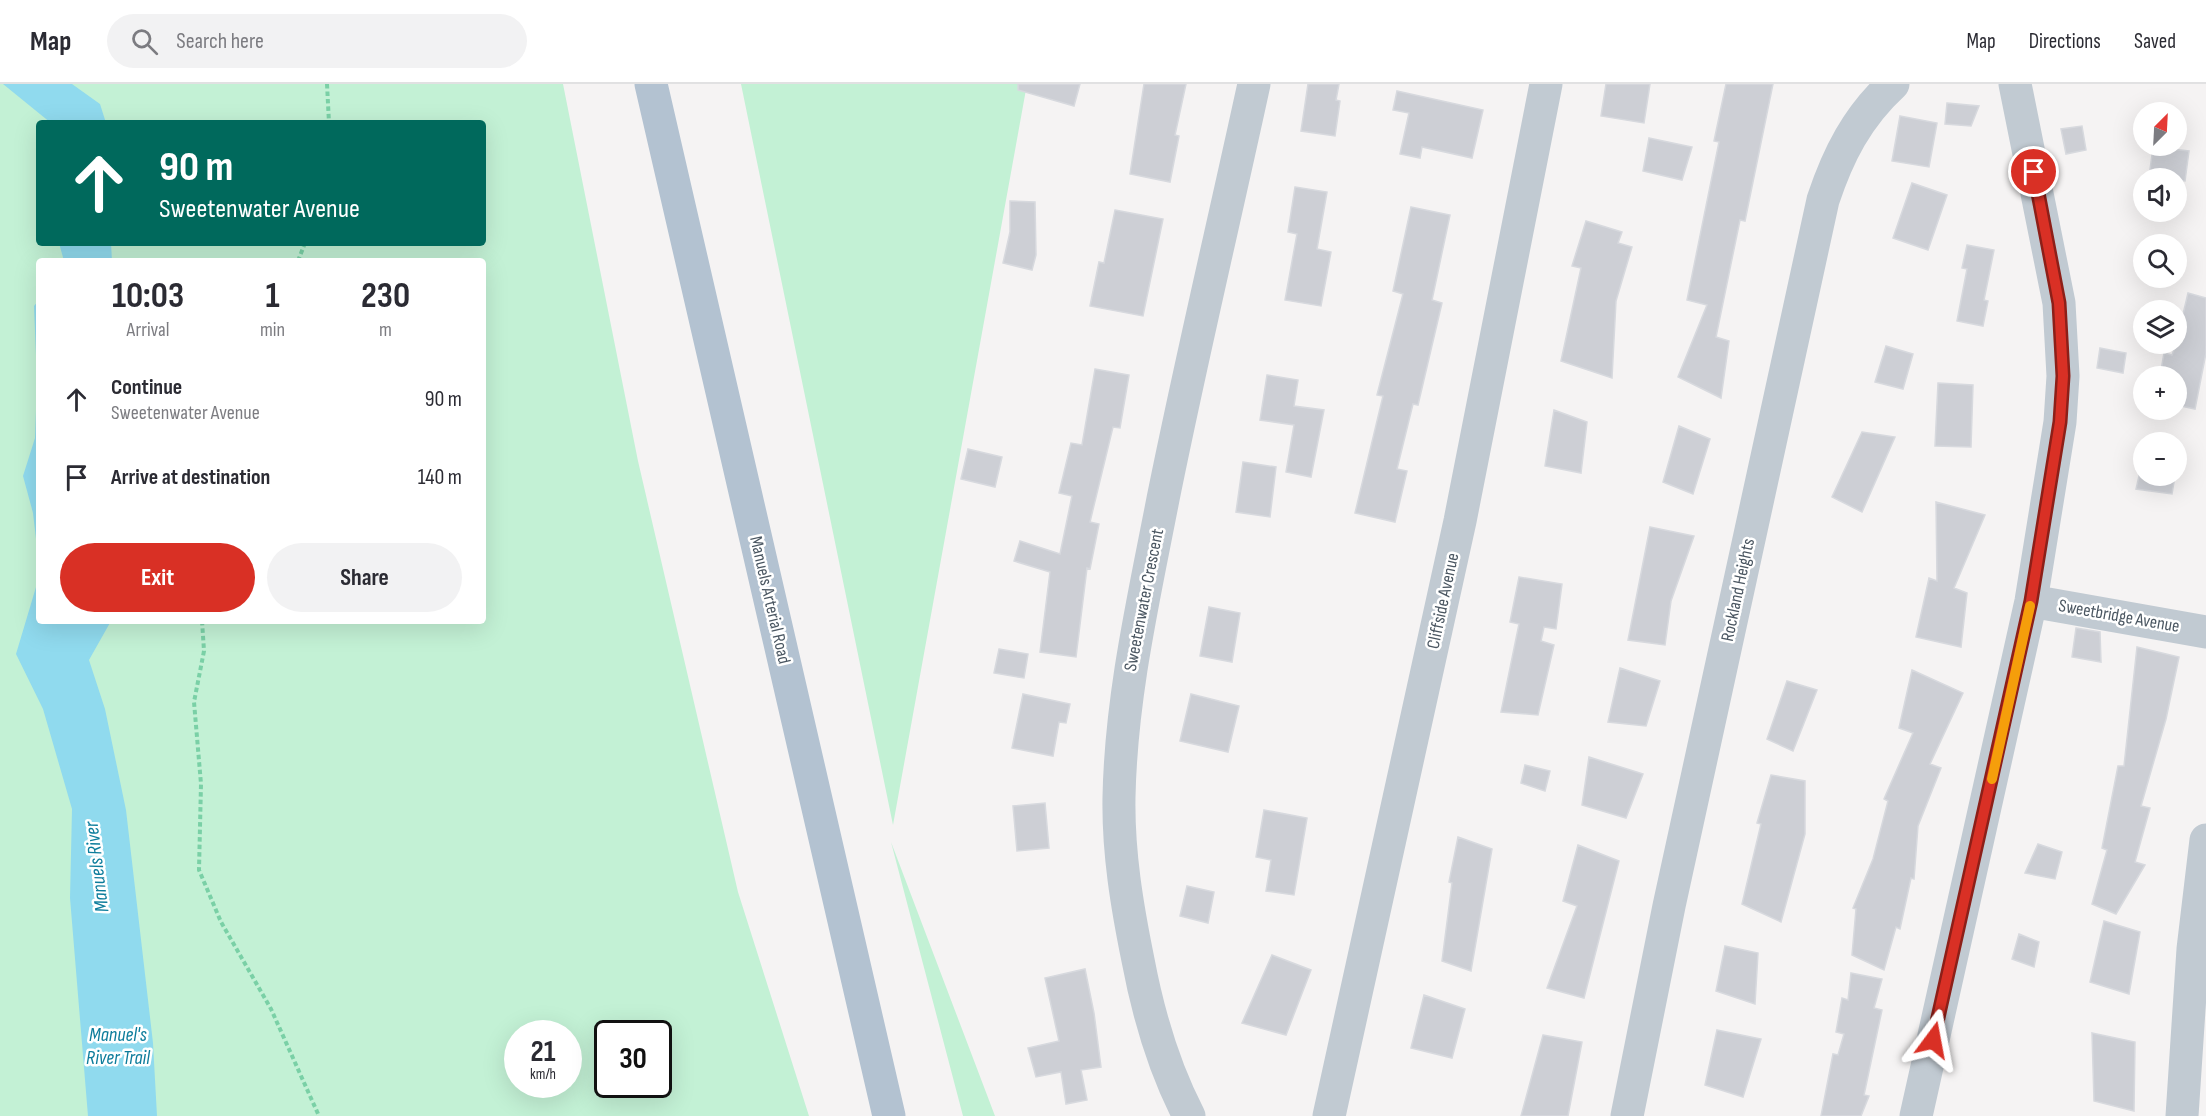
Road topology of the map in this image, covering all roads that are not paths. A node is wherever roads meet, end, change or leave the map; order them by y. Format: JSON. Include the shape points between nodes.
{"nodes":[{"id":1,"x":651,"y":84,"type":"edge"},
{"id":2,"x":1254,"y":84,"type":"edge"},
{"id":3,"x":1546,"y":84,"type":"edge"},
{"id":4,"x":1893,"y":84,"type":"edge"},
{"id":5,"x":2014,"y":84,"type":"edge"},
{"id":6,"x":2031,"y":601,"type":"junction"},
{"id":7,"x":2206,"y":632,"type":"edge"},
{"id":8,"x":2206,"y":840,"type":"edge"},
{"id":9,"x":889,"y":1116,"type":"edge"},
{"id":10,"x":1189,"y":1116,"type":"edge"},
{"id":11,"x":1329,"y":1116,"type":"edge"},
{"id":12,"x":1627,"y":1116,"type":"edge"},
{"id":13,"x":1916,"y":1116,"type":"edge"},
{"id":14,"x":2182,"y":1116,"type":"edge"}],
"edges":[{"from":1,"to":9,"type":"main road","name":"Manuels Arterial Road"},
{"from":2,"to":10,"type":"street","name":"Sweetenwater Crescent","via":[[1181,410],[1126,695],[1120,757],[1120,847],[1127,908],[1152,1019]]},
{"from":3,"to":11,"type":"street","name":"Cliffside Avenue","via":[[1460,521]]},
{"from":4,"to":12,"type":"street","name":"Rockland Heights","via":[[1865,113],[1846,141],[1823,200]]},
{"from":5,"to":6,"type":"street","via":[[2059,303],[2062,339],[2060,422]]},
{"from":6,"to":7,"type":"street","name":"Sweetbridge Avenue"},
{"from":6,"to":13,"type":"street"},
{"from":8,"to":14,"type":"street","via":[[2193,949]]}]}
